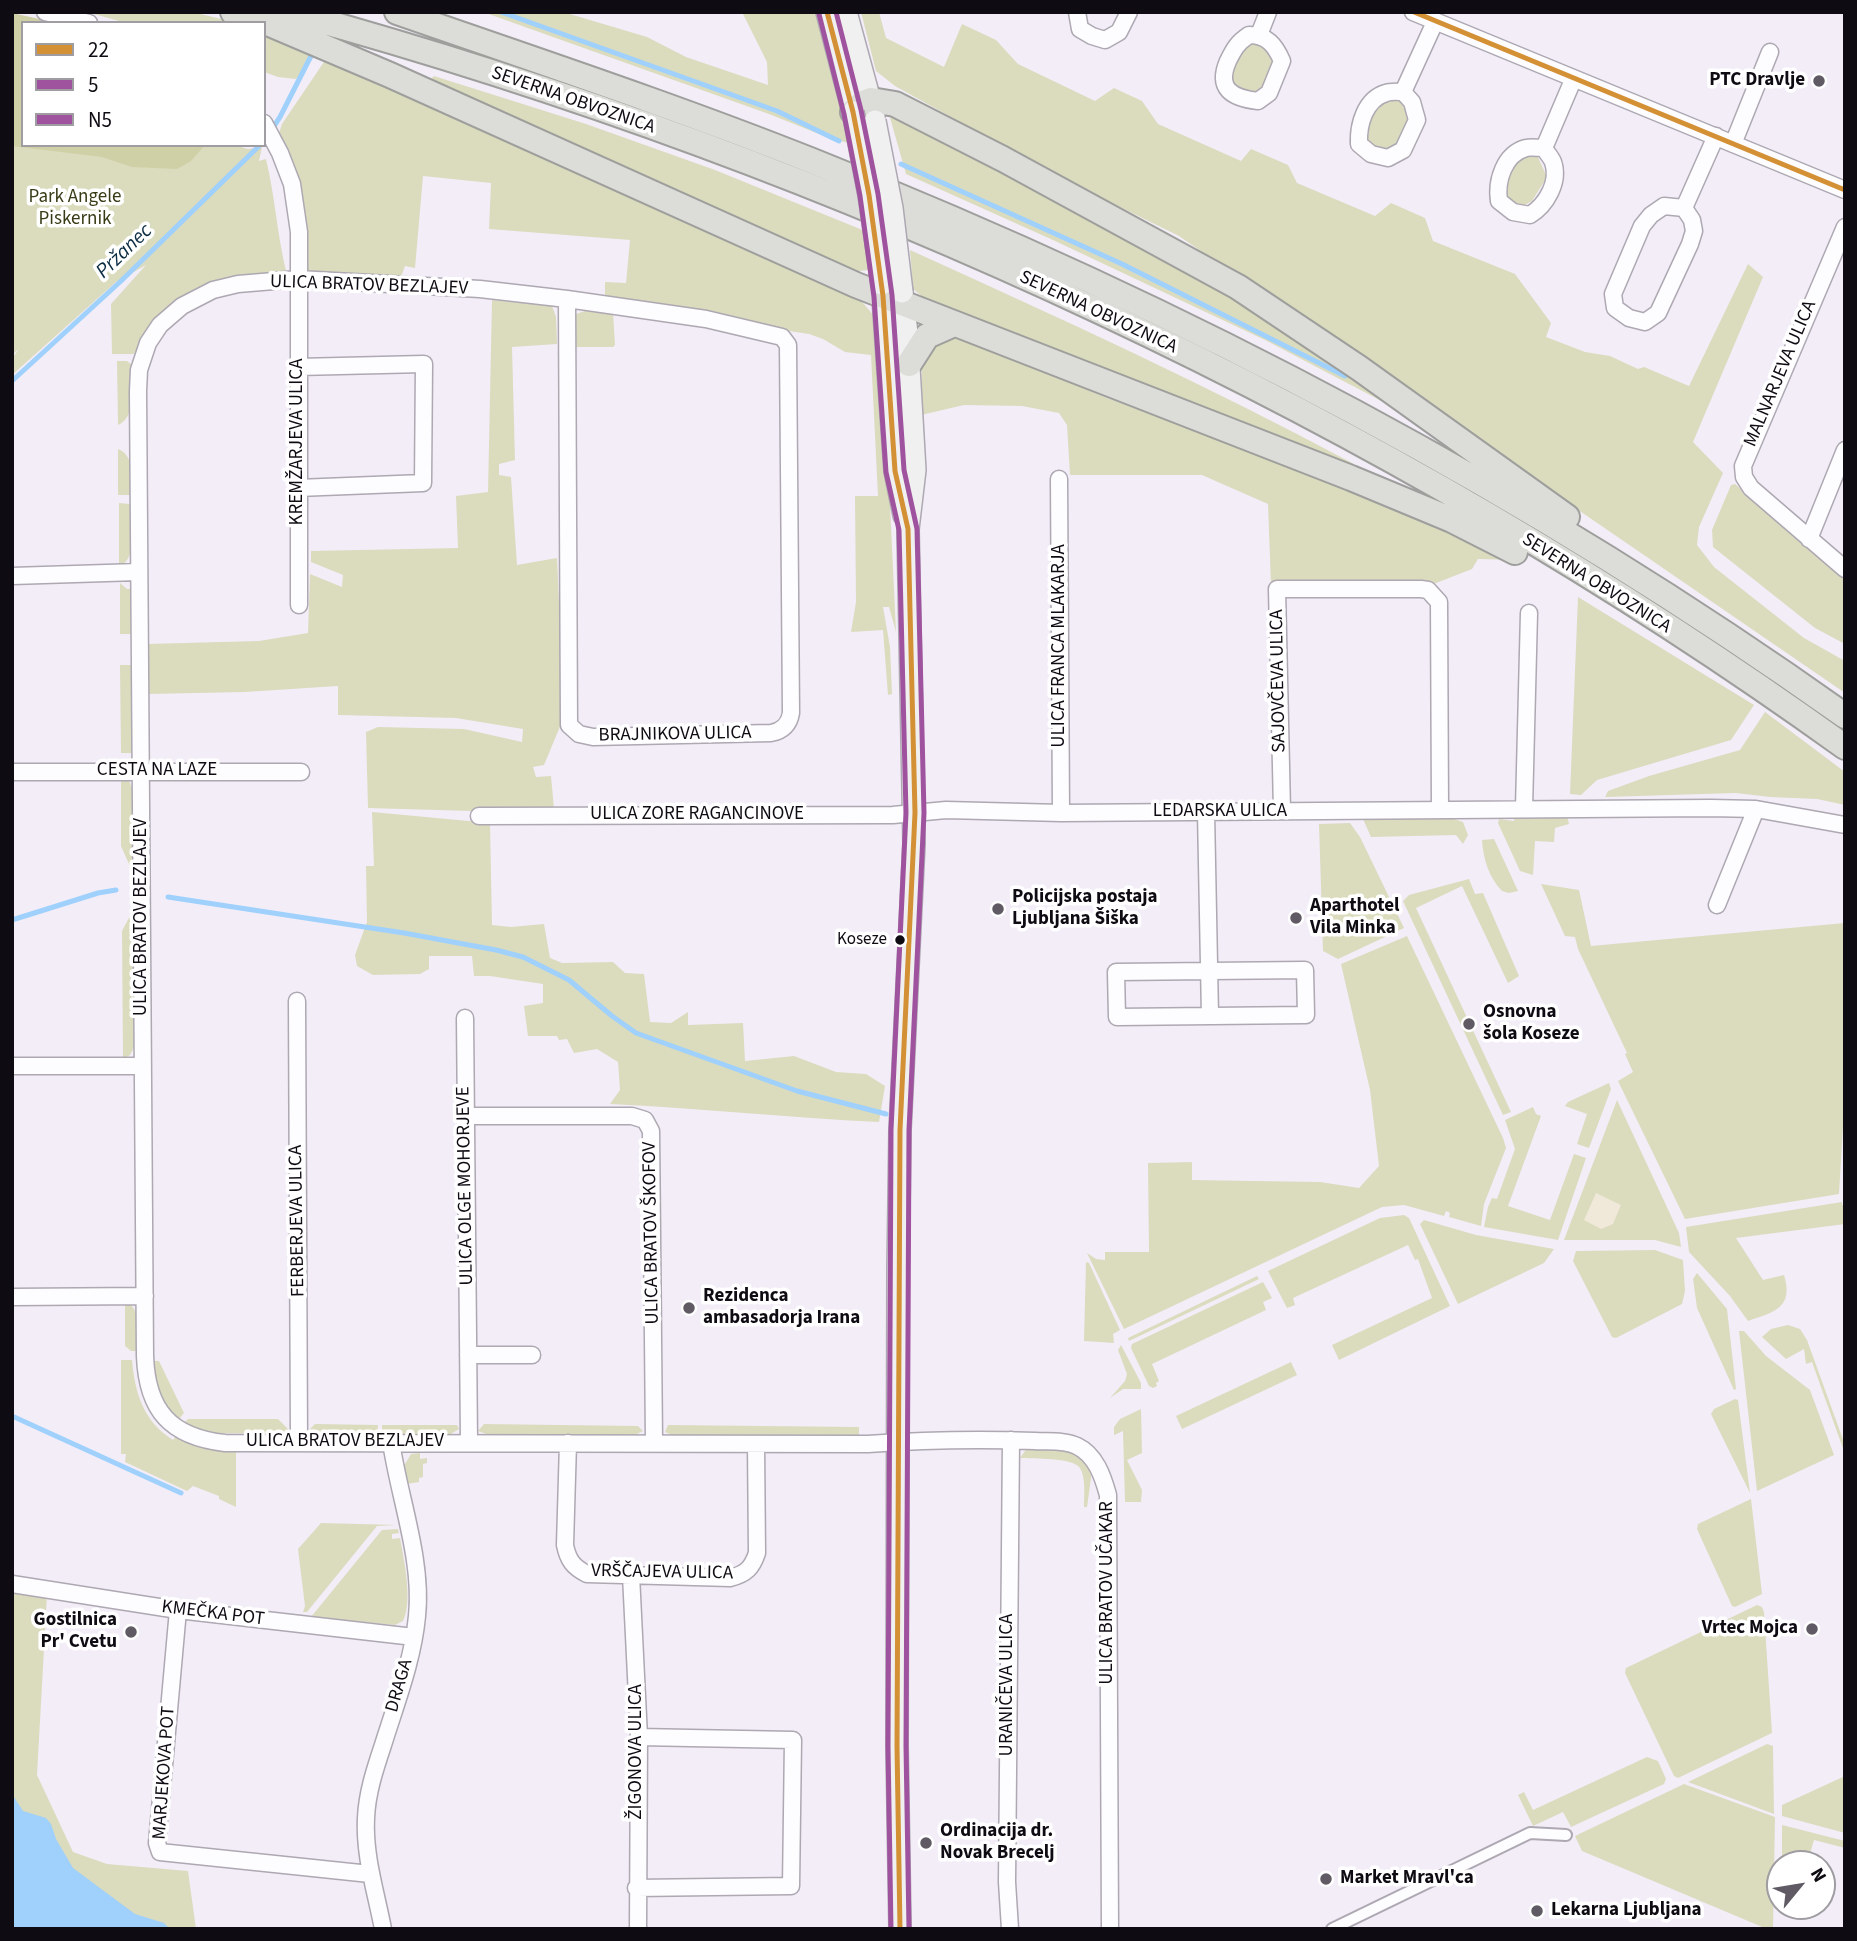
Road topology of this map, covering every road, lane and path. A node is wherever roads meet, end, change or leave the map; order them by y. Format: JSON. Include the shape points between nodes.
{"nodes":[{"id":1,"x":45,"y":12,"type":"edge"},
{"id":2,"x":233,"y":12,"type":"edge"},
{"id":3,"x":289,"y":12,"type":"edge"},
{"id":4,"x":397,"y":12,"type":"edge"},
{"id":5,"x":827,"y":12,"type":"edge"},
{"id":6,"x":846,"y":12,"type":"edge"},
{"id":7,"x":1077,"y":12,"type":"edge"},
{"id":8,"x":1129,"y":12,"type":"edge"},
{"id":9,"x":1268,"y":12,"type":"edge"},
{"id":10,"x":1413,"y":12,"type":"edge"},
{"id":11,"x":81,"y":21,"type":"edge"},
{"id":12,"x":262,"y":21,"type":"edge"},
{"id":13,"x":266,"y":22,"type":"edge"},
{"id":14,"x":1435,"y":22,"type":"junction"},
{"id":15,"x":1259,"y":35,"type":"dead end"},
{"id":16,"x":1770,"y":52,"type":"dead end"},
{"id":17,"x":1573,"y":80,"type":"junction"},
{"id":18,"x":1403,"y":92,"type":"dead end"},
{"id":19,"x":866,"y":111,"type":"junction"},
{"id":20,"x":266,"y":127,"type":"edge"},
{"id":21,"x":1716,"y":136,"type":"junction"},
{"id":22,"x":1733,"y":144,"type":"junction"},
{"id":23,"x":1544,"y":148,"type":"dead end"},
{"id":24,"x":1845,"y":190,"type":"edge"},
{"id":25,"x":1684,"y":208,"type":"junction"},
{"id":26,"x":1845,"y":227,"type":"edge"},
{"id":27,"x":298,"y":279,"type":"junction"},
{"id":28,"x":892,"y":294,"type":"junction"},
{"id":29,"x":568,"y":299,"type":"junction"},
{"id":30,"x":954,"y":324,"type":"junction"},
{"id":31,"x":788,"y":345,"type":"joint"},
{"id":32,"x":909,"y":365,"type":"junction"},
{"id":33,"x":298,"y":367,"type":"junction"},
{"id":34,"x":1845,"y":450,"type":"edge"},
{"id":35,"x":1059,"y":479,"type":"dead end"},
{"id":36,"x":298,"y":488,"type":"junction"},
{"id":37,"x":908,"y":529,"type":"junction"},
{"id":38,"x":1809,"y":539,"type":"junction"},
{"id":39,"x":1845,"y":569,"type":"edge"},
{"id":40,"x":138,"y":572,"type":"junction"},
{"id":41,"x":12,"y":576,"type":"edge"},
{"id":42,"x":1659,"y":591,"type":"junction"},
{"id":43,"x":1629,"y":603,"type":"junction"},
{"id":44,"x":299,"y":605,"type":"dead end"},
{"id":45,"x":1529,"y":613,"type":"dead end"},
{"id":46,"x":1845,"y":716,"type":"edge"},
{"id":47,"x":1845,"y":747,"type":"edge"},
{"id":48,"x":141,"y":771,"type":"junction"},
{"id":49,"x":12,"y":772,"type":"edge"},
{"id":50,"x":301,"y":772,"type":"dead end"},
{"id":51,"x":1524,"y":808,"type":"junction"},
{"id":52,"x":1440,"y":809,"type":"junction"},
{"id":53,"x":1755,"y":809,"type":"junction"},
{"id":54,"x":1282,"y":811,"type":"junction"},
{"id":55,"x":1206,"y":812,"type":"junction"},
{"id":56,"x":915,"y":813,"type":"junction"},
{"id":57,"x":1061,"y":813,"type":"junction"},
{"id":58,"x":479,"y":816,"type":"dead end"},
{"id":59,"x":1845,"y":825,"type":"edge"},
{"id":60,"x":1717,"y":905,"type":"dead end"},
{"id":61,"x":1209,"y":971,"type":"junction"},
{"id":62,"x":296,"y":1001,"type":"dead end"},
{"id":63,"x":1210,"y":1016,"type":"junction"},
{"id":64,"x":465,"y":1018,"type":"dead end"},
{"id":65,"x":12,"y":1066,"type":"edge"},
{"id":66,"x":144,"y":1066,"type":"junction"},
{"id":67,"x":466,"y":1116,"type":"junction"},
{"id":68,"x":145,"y":1296,"type":"junction"},
{"id":69,"x":12,"y":1297,"type":"edge"},
{"id":70,"x":468,"y":1355,"type":"junction"},
{"id":71,"x":532,"y":1355,"type":"dead end"},
{"id":72,"x":1010,"y":1440,"type":"junction"},
{"id":73,"x":299,"y":1441,"type":"junction"},
{"id":74,"x":391,"y":1442,"type":"junction"},
{"id":75,"x":469,"y":1442,"type":"junction"},
{"id":76,"x":654,"y":1442,"type":"junction"},
{"id":77,"x":899,"y":1442,"type":"junction"},
{"id":78,"x":568,"y":1443,"type":"junction"},
{"id":79,"x":755,"y":1444,"type":"junction"},
{"id":80,"x":631,"y":1575,"type":"junction"},
{"id":81,"x":12,"y":1584,"type":"edge"},
{"id":82,"x":178,"y":1610,"type":"junction"},
{"id":83,"x":414,"y":1637,"type":"junction"},
{"id":84,"x":639,"y":1737,"type":"junction"},
{"id":85,"x":1566,"y":1835,"type":"dead end"},
{"id":86,"x":370,"y":1874,"type":"junction"},
{"id":87,"x":636,"y":1888,"type":"junction"},
{"id":88,"x":383,"y":1929,"type":"edge"},
{"id":89,"x":638,"y":1929,"type":"edge"},
{"id":90,"x":900,"y":1929,"type":"edge"},
{"id":91,"x":1010,"y":1929,"type":"edge"},
{"id":92,"x":1110,"y":1929,"type":"edge"},
{"id":93,"x":1332,"y":1929,"type":"edge"}],
"edges":[{"from":1,"to":11,"type":"street"},
{"from":2,"to":12,"type":"highway"},
{"from":3,"to":43,"type":"highway","name":"SEVERNA OBVOZNICA","via":[[489,72],[659,130],[996,265],[1171,346],[1318,422]]},
{"from":4,"to":42,"type":"highway","name":"SEVERNA OBVOZNICA","via":[[809,160],[1066,270],[1371,423]]},
{"from":5,"to":19,"type":"main road"},
{"from":6,"to":19,"type":"main road"},
{"from":7,"to":8,"type":"street","via":[[1080,29],[1105,40],[1119,33]]},
{"from":9,"to":15,"type":"street"},
{"from":10,"to":14,"type":"street"},
{"from":13,"to":28,"type":"highway"},
{"from":14,"to":17,"type":"street"},
{"from":14,"to":18,"type":"street"},
{"from":16,"to":22,"type":"street"},
{"from":17,"to":21,"type":"street"},
{"from":17,"to":23,"type":"street"},
{"from":19,"to":28,"type":"main road","bridge":true,"via":[[892,208]]},
{"from":19,"to":42,"type":"highway","via":[[895,104],[1238,287],[1626,554]]},
{"from":20,"to":27,"type":"street","via":[[292,184],[299,232]]},
{"from":21,"to":22,"type":"street"},
{"from":21,"to":25,"type":"street"},
{"from":22,"to":24,"type":"street"},
{"from":25,"to":25,"type":"street","via":[[1694,231],[1658,313],[1645,322],[1629,318],[1615,308],[1613,294],[1642,226],[1664,206]]},
{"from":26,"to":38,"type":"street","name":"MALNARJEVA ULICA","via":[[1742,466],[1751,488]]},
{"from":27,"to":29,"type":"street","name":"ULICA BRATOV BEZLAJEV"},
{"from":27,"to":33,"type":"street","name":"KREMŽARJEVA ULICA"},
{"from":27,"to":40,"type":"street","name":"ULICA BRATOV BEZLAJEV","via":[[213,290],[182,306],[160,324],[148,343],[138,380]]},
{"from":28,"to":30,"type":"highway"},
{"from":28,"to":32,"type":"main road"},
{"from":28,"to":37,"type":"main road","via":[[895,471]]},
{"from":29,"to":31,"type":"street","name":"ULICA BRATOV BEZLAJEV","via":[[778,334]]},
{"from":29,"to":31,"type":"street","name":"BRAJNIKOVA ULICA","via":[[568,716],[569,725],[579,734],[593,737],[771,733],[790,719]]},
{"from":30,"to":32,"type":"highway","via":[[927,336]]},
{"from":30,"to":43,"type":"highway","via":[[1396,496],[1492,539],[1584,591]]},
{"from":32,"to":37,"type":"main road","via":[[915,470]]},
{"from":33,"to":36,"type":"street","name":"KREMŽARJEVA ULICA"},
{"from":33,"to":36,"type":"street","via":[[424,364],[423,483]]},
{"from":34,"to":38,"type":"street"},
{"from":35,"to":57,"type":"street","name":"ULICA FRANCA MLAKARJA"},
{"from":36,"to":44,"type":"street","name":"KREMŽARJEVA ULICA"},
{"from":37,"to":56,"type":"main road"},
{"from":38,"to":39,"type":"street","name":"MALNARJEVA ULICA"},
{"from":40,"to":41,"type":"street"},
{"from":40,"to":48,"type":"street","name":"ULICA BRATOV BEZLAJEV"},
{"from":42,"to":46,"type":"highway","name":"SEVERNA OBVOZNICA"},
{"from":43,"to":47,"type":"highway","name":"SEVERNA OBVOZNICA"},
{"from":45,"to":51,"type":"street"},
{"from":48,"to":49,"type":"street","name":"CESTA NA LAZE"},
{"from":48,"to":50,"type":"street","name":"CESTA NA LAZE"},
{"from":48,"to":66,"type":"street","name":"ULICA BRATOV BEZLAJEV"},
{"from":51,"to":52,"type":"street","name":"LEDARSKA ULICA"},
{"from":51,"to":53,"type":"street","name":"LEDARSKA ULICA"},
{"from":52,"to":54,"type":"street","name":"LEDARSKA ULICA"},
{"from":52,"to":54,"type":"street","name":"SAJOVČEVA ULICA","via":[[1439,602],[1421,589],[1277,589]]},
{"from":53,"to":59,"type":"street","name":"LEDARSKA ULICA"},
{"from":53,"to":60,"type":"street"},
{"from":54,"to":55,"type":"street","name":"LEDARSKA ULICA"},
{"from":55,"to":57,"type":"street","name":"LEDARSKA ULICA"},
{"from":55,"to":61,"type":"street"},
{"from":56,"to":57,"type":"street","name":"LEDARSKA ULICA"},
{"from":56,"to":58,"type":"street","name":"ULICA ZORE RAGANCINOVE"},
{"from":56,"to":77,"type":"main road","via":[[900,1130]]},
{"from":61,"to":63,"type":"street"},
{"from":61,"to":63,"type":"street","via":[[1116,972],[1117,1017]]},
{"from":61,"to":63,"type":"street","via":[[1305,970],[1306,1015]]},
{"from":62,"to":73,"type":"street","name":"FERBERJEVA ULICA"},
{"from":64,"to":67,"type":"street","name":"ULICA OLGE MOHORJEVE"},
{"from":65,"to":66,"type":"street"},
{"from":66,"to":68,"type":"street","name":"ULICA BRATOV BEZLAJEV"},
{"from":67,"to":70,"type":"street","name":"ULICA OLGE MOHORJEVE"},
{"from":67,"to":76,"type":"street","name":"ULICA BRATOV ŠKOFOV","via":[[632,1116],[645,1120],[651,1130]]},
{"from":68,"to":69,"type":"street"},
{"from":68,"to":73,"type":"street","name":"ULICA BRATOV BEZLAJEV","via":[[146,1379],[155,1405],[168,1421],[183,1433],[206,1441]]},
{"from":70,"to":71,"type":"street"},
{"from":70,"to":75,"type":"street","name":"ULICA OLGE MOHORJEVE"},
{"from":72,"to":77,"type":"street","name":"ULICA BRATOV UČAKAR"},
{"from":72,"to":91,"type":"street","name":"URANIČEVA ULICA"},
{"from":72,"to":92,"type":"street","name":"ULICA BRATOV UČAKAR","via":[[1077,1446],[1098,1467],[1108,1495]]},
{"from":73,"to":74,"type":"street","name":"ULICA BRATOV BEZLAJEV"},
{"from":74,"to":75,"type":"street","name":"ULICA BRATOV BEZLAJEV"},
{"from":74,"to":83,"type":"street","name":"DRAGA","via":[[415,1570],[418,1614]]},
{"from":75,"to":78,"type":"street","name":"ULICA BRATOV BEZLAJEV"},
{"from":76,"to":78,"type":"street","name":"ULICA BRATOV BEZLAJEV"},
{"from":76,"to":79,"type":"street","name":"ULICA BRATOV BEZLAJEV"},
{"from":77,"to":79,"type":"street","name":"ULICA BRATOV BEZLAJEV"},
{"from":77,"to":90,"type":"main road"},
{"from":78,"to":80,"type":"street","name":"VRŠČAJEVA ULICA","via":[[568,1559],[587,1574]]},
{"from":79,"to":80,"type":"street","name":"VRŠČAJEVA ULICA","via":[[757,1553],[753,1565],[730,1578]]},
{"from":80,"to":84,"type":"street","name":"ŽIGONOVA ULICA"},
{"from":81,"to":82,"type":"street","name":"KMEČKA POT"},
{"from":82,"to":83,"type":"street","name":"KMEČKA POT"},
{"from":82,"to":86,"type":"street","name":"MARJEKOVA POT","via":[[157,1843],[160,1852]]},
{"from":83,"to":86,"type":"street","name":"DRAGA","via":[[369,1793]]},
{"from":84,"to":87,"type":"street","name":"ŽIGONOVA ULICA"},
{"from":84,"to":87,"type":"street","via":[[793,1740],[791,1886]]},
{"from":85,"to":93,"type":"street","via":[[1530,1833]]},
{"from":86,"to":88,"type":"street","name":"DRAGA"},
{"from":87,"to":89,"type":"street","name":"ŽIGONOVA ULICA"}]}
